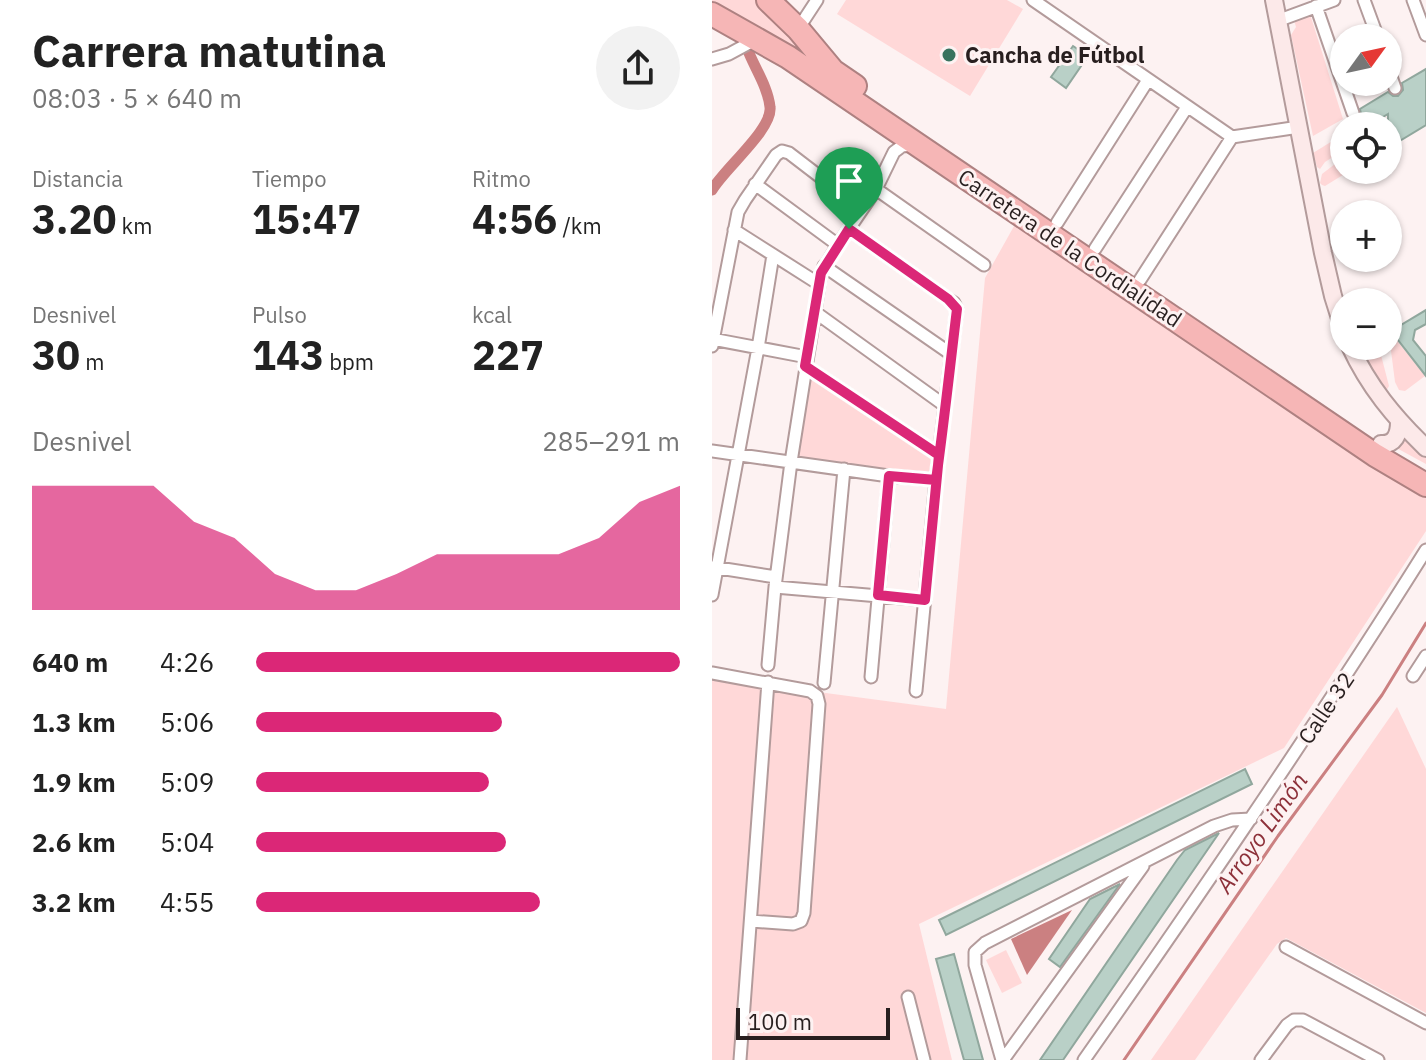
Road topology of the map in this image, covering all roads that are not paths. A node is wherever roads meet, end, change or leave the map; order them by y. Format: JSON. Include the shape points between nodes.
{"nodes":[{"id":1,"x":768,"y":0,"type":"edge"},
{"id":2,"x":817,"y":0,"type":"edge"},
{"id":3,"x":1033,"y":0,"type":"edge"},
{"id":4,"x":1055,"y":0,"type":"edge"},
{"id":5,"x":1274,"y":0,"type":"edge"},
{"id":6,"x":1334,"y":0,"type":"edge"},
{"id":7,"x":1364,"y":0,"type":"edge"},
{"id":8,"x":1413,"y":0,"type":"edge"},
{"id":9,"x":1316,"y":6,"type":"junction"},
{"id":10,"x":712,"y":14,"type":"edge"},
{"id":11,"x":1053,"y":15,"type":"junction"},
{"id":12,"x":1277,"y":21,"type":"junction"},
{"id":13,"x":1373,"y":24,"type":"edge"},
{"id":14,"x":798,"y":29,"type":"junction"},
{"id":15,"x":1426,"y":35,"type":"edge"},
{"id":16,"x":758,"y":38,"type":"junction"},
{"id":17,"x":712,"y":59,"type":"edge"},
{"id":18,"x":1148,"y":80,"type":"junction"},
{"id":19,"x":1187,"y":107,"type":"junction"},
{"id":20,"x":1353,"y":112,"type":"edge"},
{"id":21,"x":880,"y":120,"type":"junction"},
{"id":22,"x":1299,"y":127,"type":"junction"},
{"id":23,"x":1232,"y":137,"type":"junction"},
{"id":24,"x":920,"y":147,"type":"junction"},
{"id":25,"x":890,"y":160,"type":"junction"},
{"id":26,"x":755,"y":184,"type":"junction"},
{"id":27,"x":876,"y":189,"type":"junction"},
{"id":28,"x":862,"y":209,"type":"junction"},
{"id":29,"x":1057,"y":223,"type":"junction"},
{"id":30,"x":849,"y":229,"type":"junction"},
{"id":31,"x":734,"y":230,"type":"junction"},
{"id":32,"x":838,"y":245,"type":"junction"},
{"id":33,"x":1095,"y":249,"type":"junction"},
{"id":34,"x":773,"y":255,"type":"junction"},
{"id":35,"x":984,"y":265,"type":"dead end"},
{"id":36,"x":824,"y":266,"type":"junction"},
{"id":37,"x":1140,"y":280,"type":"junction"},
{"id":38,"x":819,"y":284,"type":"junction"},
{"id":39,"x":1331,"y":288,"type":"edge"},
{"id":40,"x":815,"y":312,"type":"junction"},
{"id":41,"x":712,"y":339,"type":"edge"},
{"id":42,"x":712,"y":346,"type":"edge"},
{"id":43,"x":758,"y":348,"type":"junction"},
{"id":44,"x":951,"y":354,"type":"junction"},
{"id":45,"x":1358,"y":360,"type":"edge"},
{"id":46,"x":806,"y":362,"type":"junction"},
{"id":47,"x":944,"y":405,"type":"junction"},
{"id":48,"x":1399,"y":422,"type":"junction"},
{"id":49,"x":1381,"y":444,"type":"junction"},
{"id":50,"x":1426,"y":448,"type":"edge"},
{"id":51,"x":712,"y":451,"type":"edge"},
{"id":52,"x":738,"y":454,"type":"junction"},
{"id":53,"x":939,"y":455,"type":"junction"},
{"id":54,"x":791,"y":462,"type":"junction"},
{"id":55,"x":1426,"y":468,"type":"edge"},
{"id":56,"x":844,"y":469,"type":"junction"},
{"id":57,"x":889,"y":476,"type":"junction"},
{"id":58,"x":936,"y":480,"type":"junction"},
{"id":59,"x":1426,"y":485,"type":"edge"},
{"id":60,"x":1426,"y":550,"type":"edge"},
{"id":61,"x":714,"y":567,"type":"edge"},
{"id":62,"x":776,"y":582,"type":"junction"},
{"id":63,"x":833,"y":592,"type":"junction"},
{"id":64,"x":712,"y":595,"type":"edge"},
{"id":65,"x":878,"y":595,"type":"junction"},
{"id":66,"x":925,"y":600,"type":"junction"},
{"id":67,"x":1426,"y":656,"type":"edge"},
{"id":68,"x":768,"y":665,"type":"dead end"},
{"id":69,"x":712,"y":673,"type":"edge"},
{"id":70,"x":1413,"y":676,"type":"dead end"},
{"id":71,"x":871,"y":677,"type":"dead end"},
{"id":72,"x":768,"y":682,"type":"junction"},
{"id":73,"x":824,"y":683,"type":"dead end"},
{"id":74,"x":916,"y":691,"type":"dead end"},
{"id":75,"x":1251,"y":819,"type":"junction"},
{"id":76,"x":1146,"y":862,"type":"junction"},
{"id":77,"x":751,"y":921,"type":"junction"},
{"id":78,"x":1286,"y":947,"type":"dead end"},
{"id":79,"x":908,"y":997,"type":"dead end"},
{"id":80,"x":1426,"y":1023,"type":"edge"},
{"id":81,"x":740,"y":1060,"type":"edge"},
{"id":82,"x":924,"y":1060,"type":"edge"},
{"id":83,"x":1002,"y":1060,"type":"edge"},
{"id":84,"x":1084,"y":1060,"type":"edge"},
{"id":85,"x":1261,"y":1060,"type":"edge"},
{"id":86,"x":1378,"y":1060,"type":"edge"}],
"edges":[{"from":1,"to":14,"type":"highway","name":"Carretera de la Cordialidad"},
{"from":2,"to":14,"type":"street"},
{"from":3,"to":11,"type":"street"},
{"from":4,"to":11,"type":"street"},
{"from":5,"to":12,"type":"street"},
{"from":6,"to":9,"type":"street"},
{"from":7,"to":13,"type":"street"},
{"from":8,"to":15,"type":"street"},
{"from":9,"to":12,"type":"street"},
{"from":9,"to":20,"type":"street"},
{"from":10,"to":16,"type":"highway","name":"Carretera de la Cordialidad"},
{"from":11,"to":18,"type":"street"},
{"from":12,"to":22,"type":"street"},
{"from":14,"to":29,"type":"highway","name":"Carretera de la Cordialidad","via":[[833,71]]},
{"from":16,"to":17,"type":"street"},
{"from":16,"to":21,"type":"highway","name":"Carretera de la Cordialidad"},
{"from":18,"to":19,"type":"street"},
{"from":18,"to":29,"type":"street"},
{"from":19,"to":23,"type":"street"},
{"from":19,"to":33,"type":"street"},
{"from":21,"to":24,"type":"highway","name":"Carretera de la Cordialidad"},
{"from":21,"to":25,"type":"street","via":[[888,134]]},
{"from":22,"to":23,"type":"street"},
{"from":22,"to":39,"type":"street"},
{"from":23,"to":37,"type":"street"},
{"from":24,"to":25,"type":"street","via":[[902,146]]},
{"from":24,"to":59,"type":"highway","name":"Carretera de la Cordialidad"},
{"from":25,"to":27,"type":"street"},
{"from":26,"to":28,"type":"street","via":[[782,151]]},
{"from":26,"to":31,"type":"street"},
{"from":26,"to":32,"type":"street"},
{"from":27,"to":28,"type":"street"},
{"from":27,"to":35,"type":"street"},
{"from":28,"to":30,"type":"street"},
{"from":29,"to":33,"type":"highway","name":"Carretera de la Cordialidad"},
{"from":30,"to":32,"type":"street"},
{"from":30,"to":44,"type":"street","via":[[956,306]]},
{"from":31,"to":34,"type":"street"},
{"from":31,"to":41,"type":"street"},
{"from":32,"to":36,"type":"street"},
{"from":33,"to":37,"type":"highway","name":"Carretera de la Cordialidad"},
{"from":34,"to":38,"type":"street"},
{"from":34,"to":43,"type":"street"},
{"from":36,"to":38,"type":"street"},
{"from":36,"to":44,"type":"street"},
{"from":37,"to":49,"type":"highway","name":"Carretera de la Cordialidad"},
{"from":38,"to":40,"type":"street"},
{"from":40,"to":46,"type":"street"},
{"from":40,"to":47,"type":"street"},
{"from":41,"to":42,"type":"street"},
{"from":41,"to":43,"type":"street"},
{"from":43,"to":46,"type":"street"},
{"from":43,"to":52,"type":"street"},
{"from":44,"to":47,"type":"street"},
{"from":45,"to":48,"type":"street"},
{"from":46,"to":53,"type":"street"},
{"from":46,"to":54,"type":"street"},
{"from":47,"to":53,"type":"street"},
{"from":48,"to":49,"type":"street","via":[[1395,439]]},
{"from":48,"to":50,"type":"street"},
{"from":49,"to":55,"type":"highway","name":"Carretera de la Cordialidad"},
{"from":51,"to":52,"type":"street"},
{"from":52,"to":54,"type":"street"},
{"from":52,"to":61,"type":"street"},
{"from":53,"to":58,"type":"street"},
{"from":54,"to":56,"type":"street"},
{"from":54,"to":62,"type":"street"},
{"from":56,"to":57,"type":"street"},
{"from":56,"to":63,"type":"street"},
{"from":57,"to":58,"type":"street"},
{"from":57,"to":65,"type":"street"},
{"from":58,"to":66,"type":"street"},
{"from":60,"to":75,"type":"street","name":"Calle 32"},
{"from":61,"to":62,"type":"street"},
{"from":61,"to":64,"type":"street"},
{"from":62,"to":63,"type":"street"},
{"from":62,"to":68,"type":"street"},
{"from":63,"to":65,"type":"street"},
{"from":63,"to":73,"type":"street"},
{"from":65,"to":66,"type":"street"},
{"from":65,"to":71,"type":"street"},
{"from":66,"to":74,"type":"street"},
{"from":67,"to":70,"type":"street"},
{"from":69,"to":72,"type":"street"},
{"from":72,"to":77,"type":"street"},
{"from":72,"to":77,"type":"street","via":[[810,691],[819,704],[804,913],[793,924]]},
{"from":75,"to":76,"type":"street","via":[[1214,826]]},
{"from":75,"to":84,"type":"street","name":"Calle 32"},
{"from":76,"to":83,"type":"street"},
{"from":76,"to":83,"type":"street","via":[[975,952]]},
{"from":77,"to":81,"type":"street"},
{"from":78,"to":80,"type":"street"},
{"from":79,"to":82,"type":"street"},
{"from":85,"to":86,"type":"street","via":[[1287,1025],[1298,1019]]}]}
